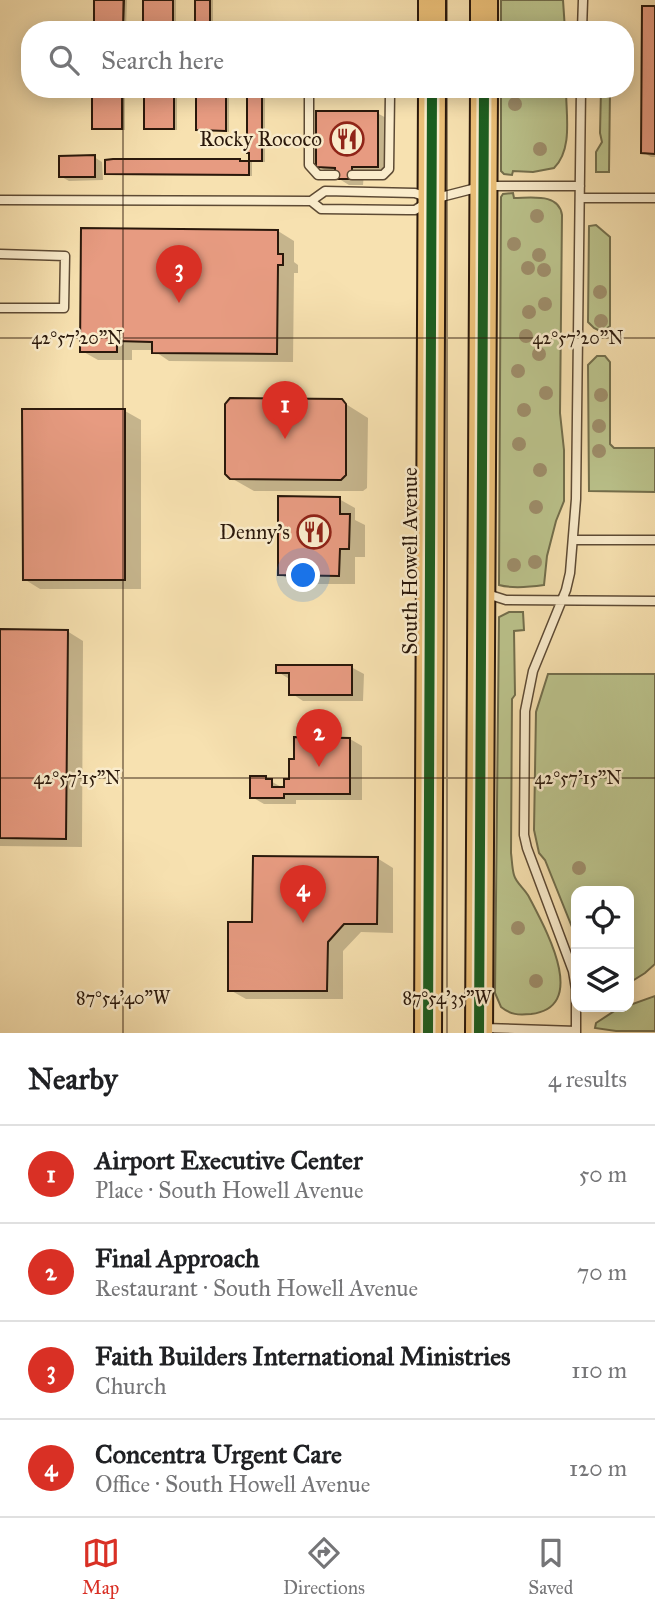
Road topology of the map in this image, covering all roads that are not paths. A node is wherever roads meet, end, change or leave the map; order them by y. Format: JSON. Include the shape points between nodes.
{"nodes":[{"id":1,"x":432,"y":0,"type":"edge"},
{"id":2,"x":484,"y":0,"type":"edge"},
{"id":3,"x":583,"y":0,"type":"edge"},
{"id":4,"x":432,"y":21,"type":"edge"},
{"id":5,"x":484,"y":21,"type":"edge"},
{"id":6,"x":582,"y":21,"type":"edge"},
{"id":7,"x":309,"y":98,"type":"edge"},
{"id":8,"x":390,"y":98,"type":"edge"},
{"id":9,"x":432,"y":98,"type":"edge"},
{"id":10,"x":484,"y":98,"type":"edge"},
{"id":11,"x":581,"y":98,"type":"edge"},
{"id":12,"x":335,"y":175,"type":"dead end"},
{"id":13,"x":352,"y":175,"type":"dead end"},
{"id":14,"x":484,"y":186,"type":"junction"},
{"id":15,"x":580,"y":186,"type":"junction"},
{"id":16,"x":580,"y":198,"type":"junction"},
{"id":17,"x":655,"y":198,"type":"edge"},
{"id":18,"x":0,"y":200,"type":"edge"},
{"id":19,"x":432,"y":200,"type":"junction"},
{"id":20,"x":311,"y":201,"type":"junction"},
{"id":21,"x":0,"y":254,"type":"edge"},
{"id":22,"x":0,"y":308,"type":"edge"},
{"id":23,"x":573,"y":540,"type":"junction"},
{"id":24,"x":655,"y":540,"type":"edge"},
{"id":25,"x":482,"y":593,"type":"junction"},
{"id":26,"x":562,"y":600,"type":"junction"},
{"id":27,"x":655,"y":601,"type":"edge"},
{"id":28,"x":480,"y":1030,"type":"edge"},
{"id":29,"x":576,"y":1032,"type":"edge"},
{"id":30,"x":428,"y":1033,"type":"edge"}],
"edges":[{"from":1,"to":4,"type":"main road"},
{"from":2,"to":5,"type":"main road"},
{"from":3,"to":6,"type":"lane"},
{"from":7,"to":12,"type":"lane","via":[[309,165],[318,175]]},
{"from":8,"to":13,"type":"lane","via":[[389,169],[383,175]]},
{"from":9,"to":19,"type":"main road","name":"South Howell Avenue"},
{"from":10,"to":14,"type":"main road"},
{"from":11,"to":15,"type":"lane"},
{"from":14,"to":15,"type":"lane"},
{"from":14,"to":19,"type":"lane"},
{"from":14,"to":25,"type":"main road"},
{"from":15,"to":16,"type":"lane"},
{"from":16,"to":17,"type":"lane"},
{"from":16,"to":23,"type":"lane"},
{"from":18,"to":20,"type":"lane"},
{"from":19,"to":20,"type":"lane","via":[[415,193],[325,191]]},
{"from":19,"to":20,"type":"lane","via":[[415,210],[321,209]]},
{"from":19,"to":30,"type":"main road","name":"South Howell Avenue"},
{"from":21,"to":22,"type":"lane","via":[[65,256],[64,308]]},
{"from":23,"to":24,"type":"lane"},
{"from":23,"to":26,"type":"lane"},
{"from":25,"to":26,"type":"lane","via":[[506,600]]},
{"from":25,"to":28,"type":"main road"},
{"from":26,"to":27,"type":"lane"},
{"from":26,"to":29,"type":"lane","via":[[527,693],[524,835],[530,862],[573,971]]},
{"from":28,"to":29,"type":"lane"}]}
